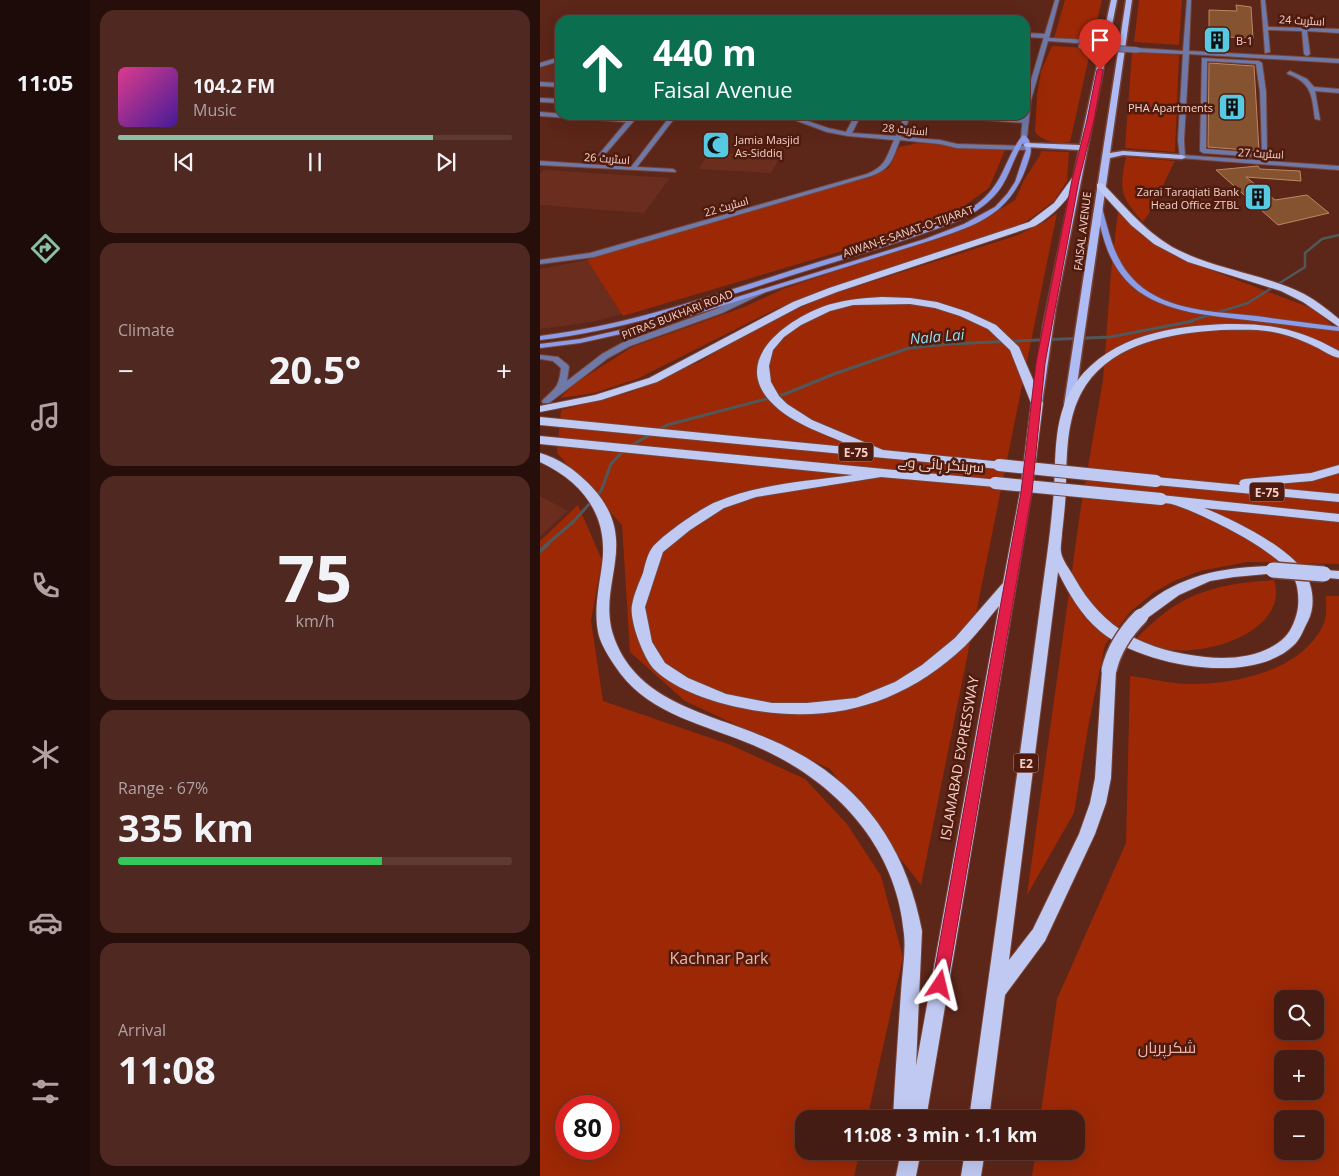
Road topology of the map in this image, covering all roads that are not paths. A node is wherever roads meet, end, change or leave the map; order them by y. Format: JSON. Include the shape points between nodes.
{"nodes":[{"id":1,"x":1057,"y":0,"type":"edge"},
{"id":2,"x":1114,"y":0,"type":"edge"},
{"id":3,"x":1129,"y":0,"type":"edge"},
{"id":4,"x":1189,"y":0,"type":"edge"},
{"id":5,"x":1262,"y":0,"type":"edge"},
{"id":6,"x":1264,"y":28,"type":"junction"},
{"id":7,"x":1304,"y":30,"type":"junction"},
{"id":8,"x":1339,"y":31,"type":"edge"},
{"id":9,"x":1030,"y":36,"type":"edge"},
{"id":10,"x":1045,"y":39,"type":"junction"},
{"id":11,"x":1137,"y":47,"type":"junction"},
{"id":12,"x":1186,"y":50,"type":"junction"},
{"id":13,"x":1267,"y":52,"type":"junction"},
{"id":14,"x":1307,"y":54,"type":"junction"},
{"id":15,"x":1339,"y":56,"type":"edge"},
{"id":16,"x":1230,"y":58,"type":"junction"},
{"id":17,"x":555,"y":60,"type":"edge"},
{"id":18,"x":1339,"y":60,"type":"edge"},
{"id":19,"x":540,"y":65,"type":"edge"},
{"id":20,"x":1290,"y":73,"type":"dead end"},
{"id":21,"x":540,"y":84,"type":"edge"},
{"id":22,"x":555,"y":85,"type":"edge"},
{"id":23,"x":555,"y":87,"type":"edge"},
{"id":24,"x":1313,"y":89,"type":"junction"},
{"id":25,"x":1030,"y":90,"type":"edge"},
{"id":26,"x":1339,"y":91,"type":"edge"},
{"id":27,"x":540,"y":98,"type":"edge"},
{"id":28,"x":555,"y":100,"type":"edge"},
{"id":29,"x":540,"y":114,"type":"edge"},
{"id":30,"x":555,"y":115,"type":"edge"},
{"id":31,"x":1318,"y":119,"type":"dead end"},
{"id":32,"x":620,"y":120,"type":"edge"},
{"id":33,"x":670,"y":120,"type":"edge"},
{"id":34,"x":798,"y":120,"type":"edge"},
{"id":35,"x":855,"y":120,"type":"edge"},
{"id":36,"x":906,"y":120,"type":"edge"},
{"id":37,"x":1011,"y":120,"type":"edge"},
{"id":38,"x":632,"y":121,"type":"joint"},
{"id":39,"x":1026,"y":121,"type":"joint"},
{"id":40,"x":848,"y":134,"type":"junction"},
{"id":41,"x":1024,"y":137,"type":"junction"},
{"id":42,"x":898,"y":139,"type":"junction"},
{"id":43,"x":1108,"y":145,"type":"junction"},
{"id":44,"x":1028,"y":147,"type":"junction"},
{"id":45,"x":1015,"y":148,"type":"junction"},
{"id":46,"x":1084,"y":148,"type":"junction"},
{"id":47,"x":1233,"y":153,"type":"junction"},
{"id":48,"x":1107,"y":156,"type":"junction"},
{"id":49,"x":1182,"y":157,"type":"junction"},
{"id":50,"x":598,"y":159,"type":"dead end"},
{"id":51,"x":1234,"y":162,"type":"junction"},
{"id":52,"x":540,"y":163,"type":"edge"},
{"id":53,"x":548,"y":164,"type":"junction"},
{"id":54,"x":1010,"y":167,"type":"junction"},
{"id":55,"x":1023,"y":168,"type":"junction"},
{"id":56,"x":1339,"y":168,"type":"edge"},
{"id":57,"x":632,"y":169,"type":"junction"},
{"id":58,"x":673,"y":171,"type":"dead end"},
{"id":59,"x":540,"y":173,"type":"edge"},
{"id":60,"x":1075,"y":180,"type":"junction"},
{"id":61,"x":1100,"y":186,"type":"junction"},
{"id":62,"x":1099,"y":208,"type":"junction"},
{"id":63,"x":540,"y":262,"type":"edge"},
{"id":64,"x":770,"y":289,"type":"junction"},
{"id":65,"x":638,"y":319,"type":"junction"},
{"id":66,"x":1272,"y":324,"type":"junction"},
{"id":67,"x":1339,"y":324,"type":"edge"},
{"id":68,"x":644,"y":328,"type":"junction"},
{"id":69,"x":1339,"y":329,"type":"edge"},
{"id":70,"x":1339,"y":336,"type":"edge"},
{"id":71,"x":540,"y":338,"type":"edge"},
{"id":72,"x":540,"y":346,"type":"edge"},
{"id":73,"x":1339,"y":355,"type":"edge"},
{"id":74,"x":540,"y":357,"type":"edge"},
{"id":75,"x":558,"y":390,"type":"junction"},
{"id":76,"x":1038,"y":403,"type":"junction"},
{"id":77,"x":543,"y":405,"type":"edge"},
{"id":78,"x":1069,"y":406,"type":"junction"},
{"id":79,"x":540,"y":421,"type":"edge"},
{"id":80,"x":540,"y":440,"type":"edge"},
{"id":81,"x":884,"y":455,"type":"junction"},
{"id":82,"x":540,"y":457,"type":"edge"},
{"id":83,"x":1339,"y":469,"type":"edge"},
{"id":84,"x":876,"y":475,"type":"junction"},
{"id":85,"x":1194,"y":485,"type":"junction"},
{"id":86,"x":1339,"y":498,"type":"edge"},
{"id":87,"x":1179,"y":502,"type":"junction"},
{"id":88,"x":1339,"y":518,"type":"edge"},
{"id":89,"x":1054,"y":552,"type":"junction"},
{"id":90,"x":1339,"y":574,"type":"edge"},
{"id":91,"x":1009,"y":585,"type":"junction"},
{"id":92,"x":995,"y":993,"type":"junction"},
{"id":93,"x":903,"y":1110,"type":"edge"},
{"id":94,"x":918,"y":1110,"type":"edge"},
{"id":95,"x":980,"y":1110,"type":"edge"},
{"id":96,"x":901,"y":1160,"type":"edge"},
{"id":97,"x":909,"y":1160,"type":"edge"},
{"id":98,"x":974,"y":1160,"type":"edge"},
{"id":99,"x":900,"y":1176,"type":"edge"},
{"id":100,"x":906,"y":1176,"type":"edge"},
{"id":101,"x":972,"y":1176,"type":"edge"}],
"edges":[{"from":1,"to":10,"type":"street"},
{"from":2,"to":46,"type":"main road","name":"FAISAL AVENUE"},
{"from":3,"to":43,"type":"main road","name":"FAISAL AVENUE"},
{"from":4,"to":12,"type":"street"},
{"from":5,"to":6,"type":"street"},
{"from":6,"to":7,"type":"street","name":"اسٹریٹ 24"},
{"from":6,"to":13,"type":"street"},
{"from":7,"to":8,"type":"street","name":"اسٹریٹ 24"},
{"from":7,"to":14,"type":"street"},
{"from":9,"to":10,"type":"street"},
{"from":10,"to":11,"type":"street"},
{"from":10,"to":11,"type":"street","bridge":true,"via":[[1080,46]]},
{"from":10,"to":25,"type":"street"},
{"from":11,"to":12,"type":"street"},
{"from":12,"to":13,"type":"street"},
{"from":12,"to":16,"type":"street"},
{"from":12,"to":49,"type":"street"},
{"from":13,"to":14,"type":"street"},
{"from":14,"to":15,"type":"street"},
{"from":16,"to":18,"type":"street"},
{"from":16,"to":47,"type":"street","via":[[1204,59],[1203,151]]},
{"from":16,"to":47,"type":"street","via":[[1259,63],[1266,150],[1262,154]]},
{"from":17,"to":19,"type":"street"},
{"from":20,"to":24,"type":"street","via":[[1306,79]]},
{"from":21,"to":22,"type":"street"},
{"from":23,"to":27,"type":"street"},
{"from":24,"to":26,"type":"street"},
{"from":24,"to":31,"type":"street"},
{"from":27,"to":28,"type":"street"},
{"from":29,"to":30,"type":"street"},
{"from":32,"to":38,"type":"street"},
{"from":33,"to":57,"type":"street"},
{"from":34,"to":40,"type":"street","name":"اسٹریٹ 28"},
{"from":35,"to":40,"type":"street"},
{"from":36,"to":42,"type":"street","name":"اسٹریٹ 22"},
{"from":37,"to":39,"type":"street"},
{"from":38,"to":50,"type":"street"},
{"from":39,"to":41,"type":"street"},
{"from":40,"to":42,"type":"street","name":"اسٹریٹ 28"},
{"from":41,"to":44,"type":"main road"},
{"from":41,"to":45,"type":"main road","name":"AIWAN-E-SANAT-O-TIJARAT"},
{"from":42,"to":45,"type":"street","name":"اسٹریٹ 28"},
{"from":42,"to":63,"type":"street","name":"اسٹریٹ 22","via":[[882,170],[869,175],[591,255]]},
{"from":43,"to":48,"type":"main road","name":"FAISAL AVENUE"},
{"from":43,"to":49,"type":"main road","via":[[1126,151]]},
{"from":44,"to":45,"type":"street","name":"اسٹریٹ 28"},
{"from":44,"to":46,"type":"main road"},
{"from":44,"to":55,"type":"main road","name":"AIWAN-E-SANAT-O-TIJARAT"},
{"from":45,"to":54,"type":"main road","name":"AIWAN-E-SANAT-O-TIJARAT"},
{"from":46,"to":60,"type":"main road","name":"FAISAL AVENUE"},
{"from":47,"to":51,"type":"street"},
{"from":48,"to":49,"type":"main road","via":[[1123,153]]},
{"from":48,"to":61,"type":"main road","name":"FAISAL AVENUE"},
{"from":49,"to":51,"type":"street","name":"اسٹریٹ 27"},
{"from":51,"to":56,"type":"street","name":"اسٹریٹ 27"},
{"from":52,"to":53,"type":"street","name":"اسٹریٹ 26"},
{"from":53,"to":57,"type":"street","name":"اسٹریٹ 26"},
{"from":53,"to":59,"type":"street"},
{"from":54,"to":55,"type":"main road"},
{"from":54,"to":65,"type":"main road","name":"AIWAN-E-SANAT-O-TIJARAT","via":[[1004,180],[987,200],[957,219]]},
{"from":55,"to":64,"type":"main road","name":"AIWAN-E-SANAT-O-TIJARAT","via":[[1013,192],[983,217]]},
{"from":57,"to":58,"type":"street","name":"اسٹریٹ 26"},
{"from":60,"to":76,"type":"main road","name":"FAISAL AVENUE","via":[[1041,363]]},
{"from":60,"to":77,"type":"highway","via":[[1064,201],[1032,224],[815,297],[760,322],[653,380],[567,405]]},
{"from":61,"to":62,"type":"main road","name":"FAISAL AVENUE"},
{"from":61,"to":67,"type":"highway","via":[[1129,219],[1157,242],[1227,272],[1301,297]]},
{"from":62,"to":66,"type":"main road","via":[[1107,244],[1127,279],[1139,290],[1162,301],[1201,312]]},
{"from":62,"to":78,"type":"main road","name":"FAISAL AVENUE"},
{"from":64,"to":68,"type":"main road","name":"AIWAN-E-SANAT-O-TIJARAT"},
{"from":64,"to":75,"type":"street","name":"PITRAS BUKHARI ROAD","via":[[627,344]]},
{"from":65,"to":68,"type":"main road"},
{"from":65,"to":71,"type":"main road","name":"AIWAN-E-SANAT-O-TIJARAT"},
{"from":66,"to":69,"type":"main road"},
{"from":66,"to":70,"type":"main road"},
{"from":66,"to":73,"type":"highway"},
{"from":66,"to":78,"type":"highway","via":[[1194,328],[1160,334],[1128,345],[1096,366],[1081,382]]},
{"from":68,"to":72,"type":"main road","name":"AIWAN-E-SANAT-O-TIJARAT"},
{"from":74,"to":75,"type":"street","via":[[555,359],[564,367],[564,378]]},
{"from":75,"to":77,"type":"street","name":"PITRAS BUKHARI ROAD"},
{"from":76,"to":81,"type":"highway","via":[[1015,349],[992,326],[937,305],[910,301],[854,302],[826,309],[776,338],[763,366],[765,382],[774,398],[815,426]]},
{"from":76,"to":91,"type":"highway","name":"ISLAMABAD EXPRESSWAY"},
{"from":78,"to":89,"type":"highway","number":"E2","via":[[1061,458]]},
{"from":79,"to":81,"type":"highway","name":"سرینگر ہائی وے","number":"E-75"},
{"from":80,"to":84,"type":"highway","name":"سرینگر ہائی وے","number":"E-75"},
{"from":81,"to":85,"type":"highway","name":"سرینگر ہائی وے","number":"E-75","bridge":true},
{"from":82,"to":93,"type":"highway","via":[[581,482],[605,516],[612,542],[606,631],[614,654],[632,680],[662,704],[761,743],[822,775],[855,805],[889,857],[901,880],[913,934]]},
{"from":83,"to":85,"type":"highway","via":[[1312,477]]},
{"from":84,"to":87,"type":"highway","name":"سرینگر ہائی وے","number":"E-75","bridge":true,"via":[[994,483]]},
{"from":84,"to":91,"type":"highway","via":[[754,493],[719,505],[685,526],[657,550],[638,607],[644,642],[660,667],[683,682],[723,699],[772,709],[858,703],[900,686],[927,669],[960,642]]},
{"from":85,"to":86,"type":"highway","name":"سرینگر ہائی وے","number":"E-75"},
{"from":87,"to":88,"type":"highway","name":"سرینگر ہائی وے","number":"E-75"},
{"from":87,"to":89,"type":"highway","via":[[1238,528],[1268,546],[1297,572],[1306,604],[1300,625],[1285,646],[1256,659],[1230,663],[1190,661],[1140,648],[1107,629],[1084,607]]},
{"from":89,"to":92,"type":"highway","number":"E2"},
{"from":90,"to":92,"type":"highway","bridge":true,"via":[[1273,570],[1231,572],[1196,580],[1165,596],[1129,627],[1112,653],[1103,778],[1087,834],[1039,935]]},
{"from":91,"to":94,"type":"highway","name":"ISLAMABAD EXPRESSWAY"},
{"from":92,"to":95,"type":"highway","number":"E2"},
{"from":96,"to":99,"type":"highway"},
{"from":97,"to":100,"type":"highway"},
{"from":98,"to":101,"type":"highway"}]}
